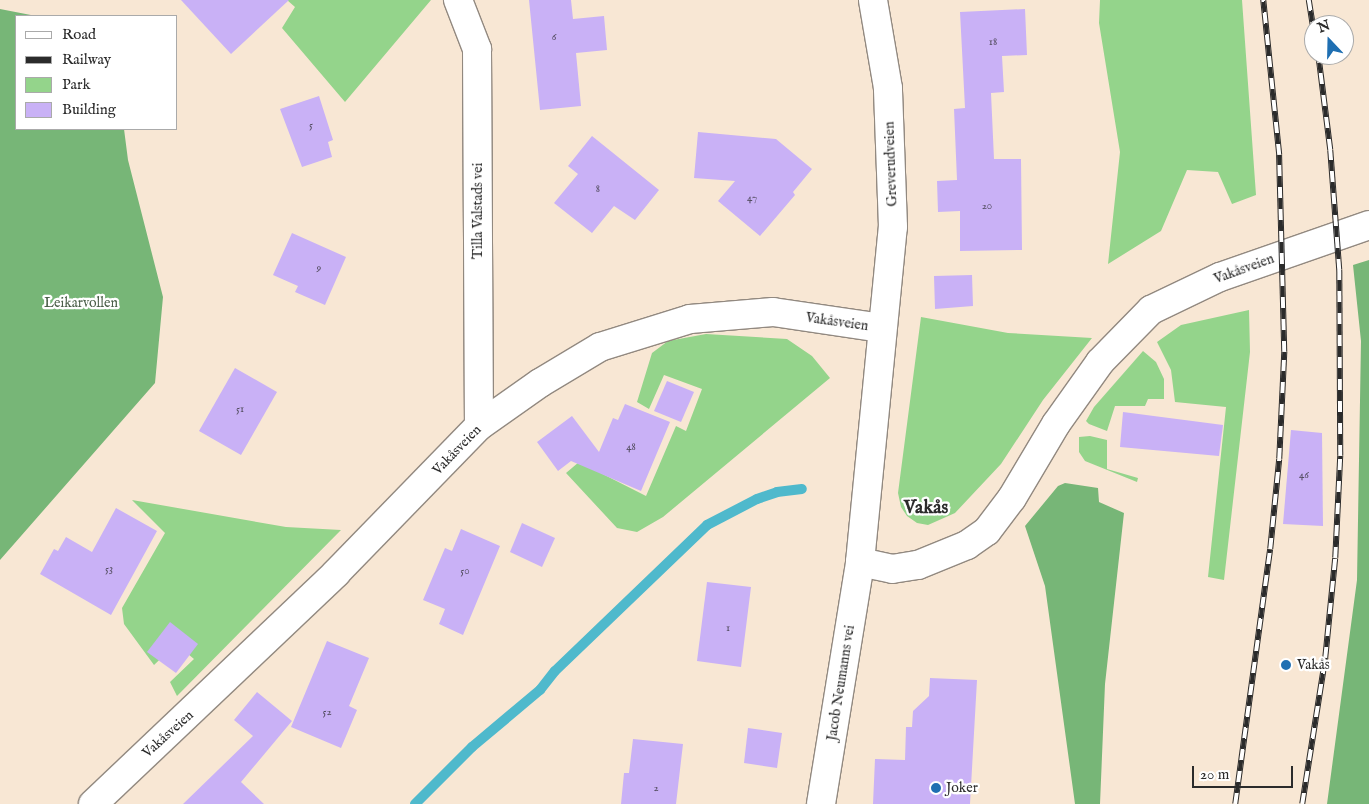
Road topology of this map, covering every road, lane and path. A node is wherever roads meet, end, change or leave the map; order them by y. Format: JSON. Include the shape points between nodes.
{"nodes":[{"id":1,"x":458,"y":0,"type":"edge"},
{"id":2,"x":873,"y":0,"type":"edge"},
{"id":3,"x":1369,"y":225,"type":"edge"},
{"id":4,"x":882,"y":328,"type":"junction"},
{"id":5,"x":479,"y":426,"type":"junction"},
{"id":6,"x":860,"y":562,"type":"junction"},
{"id":7,"x":93,"y":804,"type":"edge"},
{"id":8,"x":821,"y":804,"type":"edge"}],
"edges":[{"from":1,"to":5,"type":"street","name":"Tilla Valstads vei","via":[[477,49]]},
{"from":2,"to":4,"type":"street","name":"Greverudveien","via":[[888,88],[893,226]]},
{"from":3,"to":6,"type":"street","name":"Vakåsveien","via":[[1220,277],[1151,310],[1100,362],[1056,424],[1018,490],[987,531],[967,545],[918,565],[892,569]]},
{"from":4,"to":5,"type":"street","name":"Vakåsveien","via":[[772,312],[690,319],[600,348],[540,383]]},
{"from":4,"to":6,"type":"street","name":"Vakåsveien"},
{"from":5,"to":7,"type":"street","name":"Vakåsveien","via":[[336,573]]},
{"from":6,"to":8,"type":"street","name":"Jacob Neumanns vei"}]}
